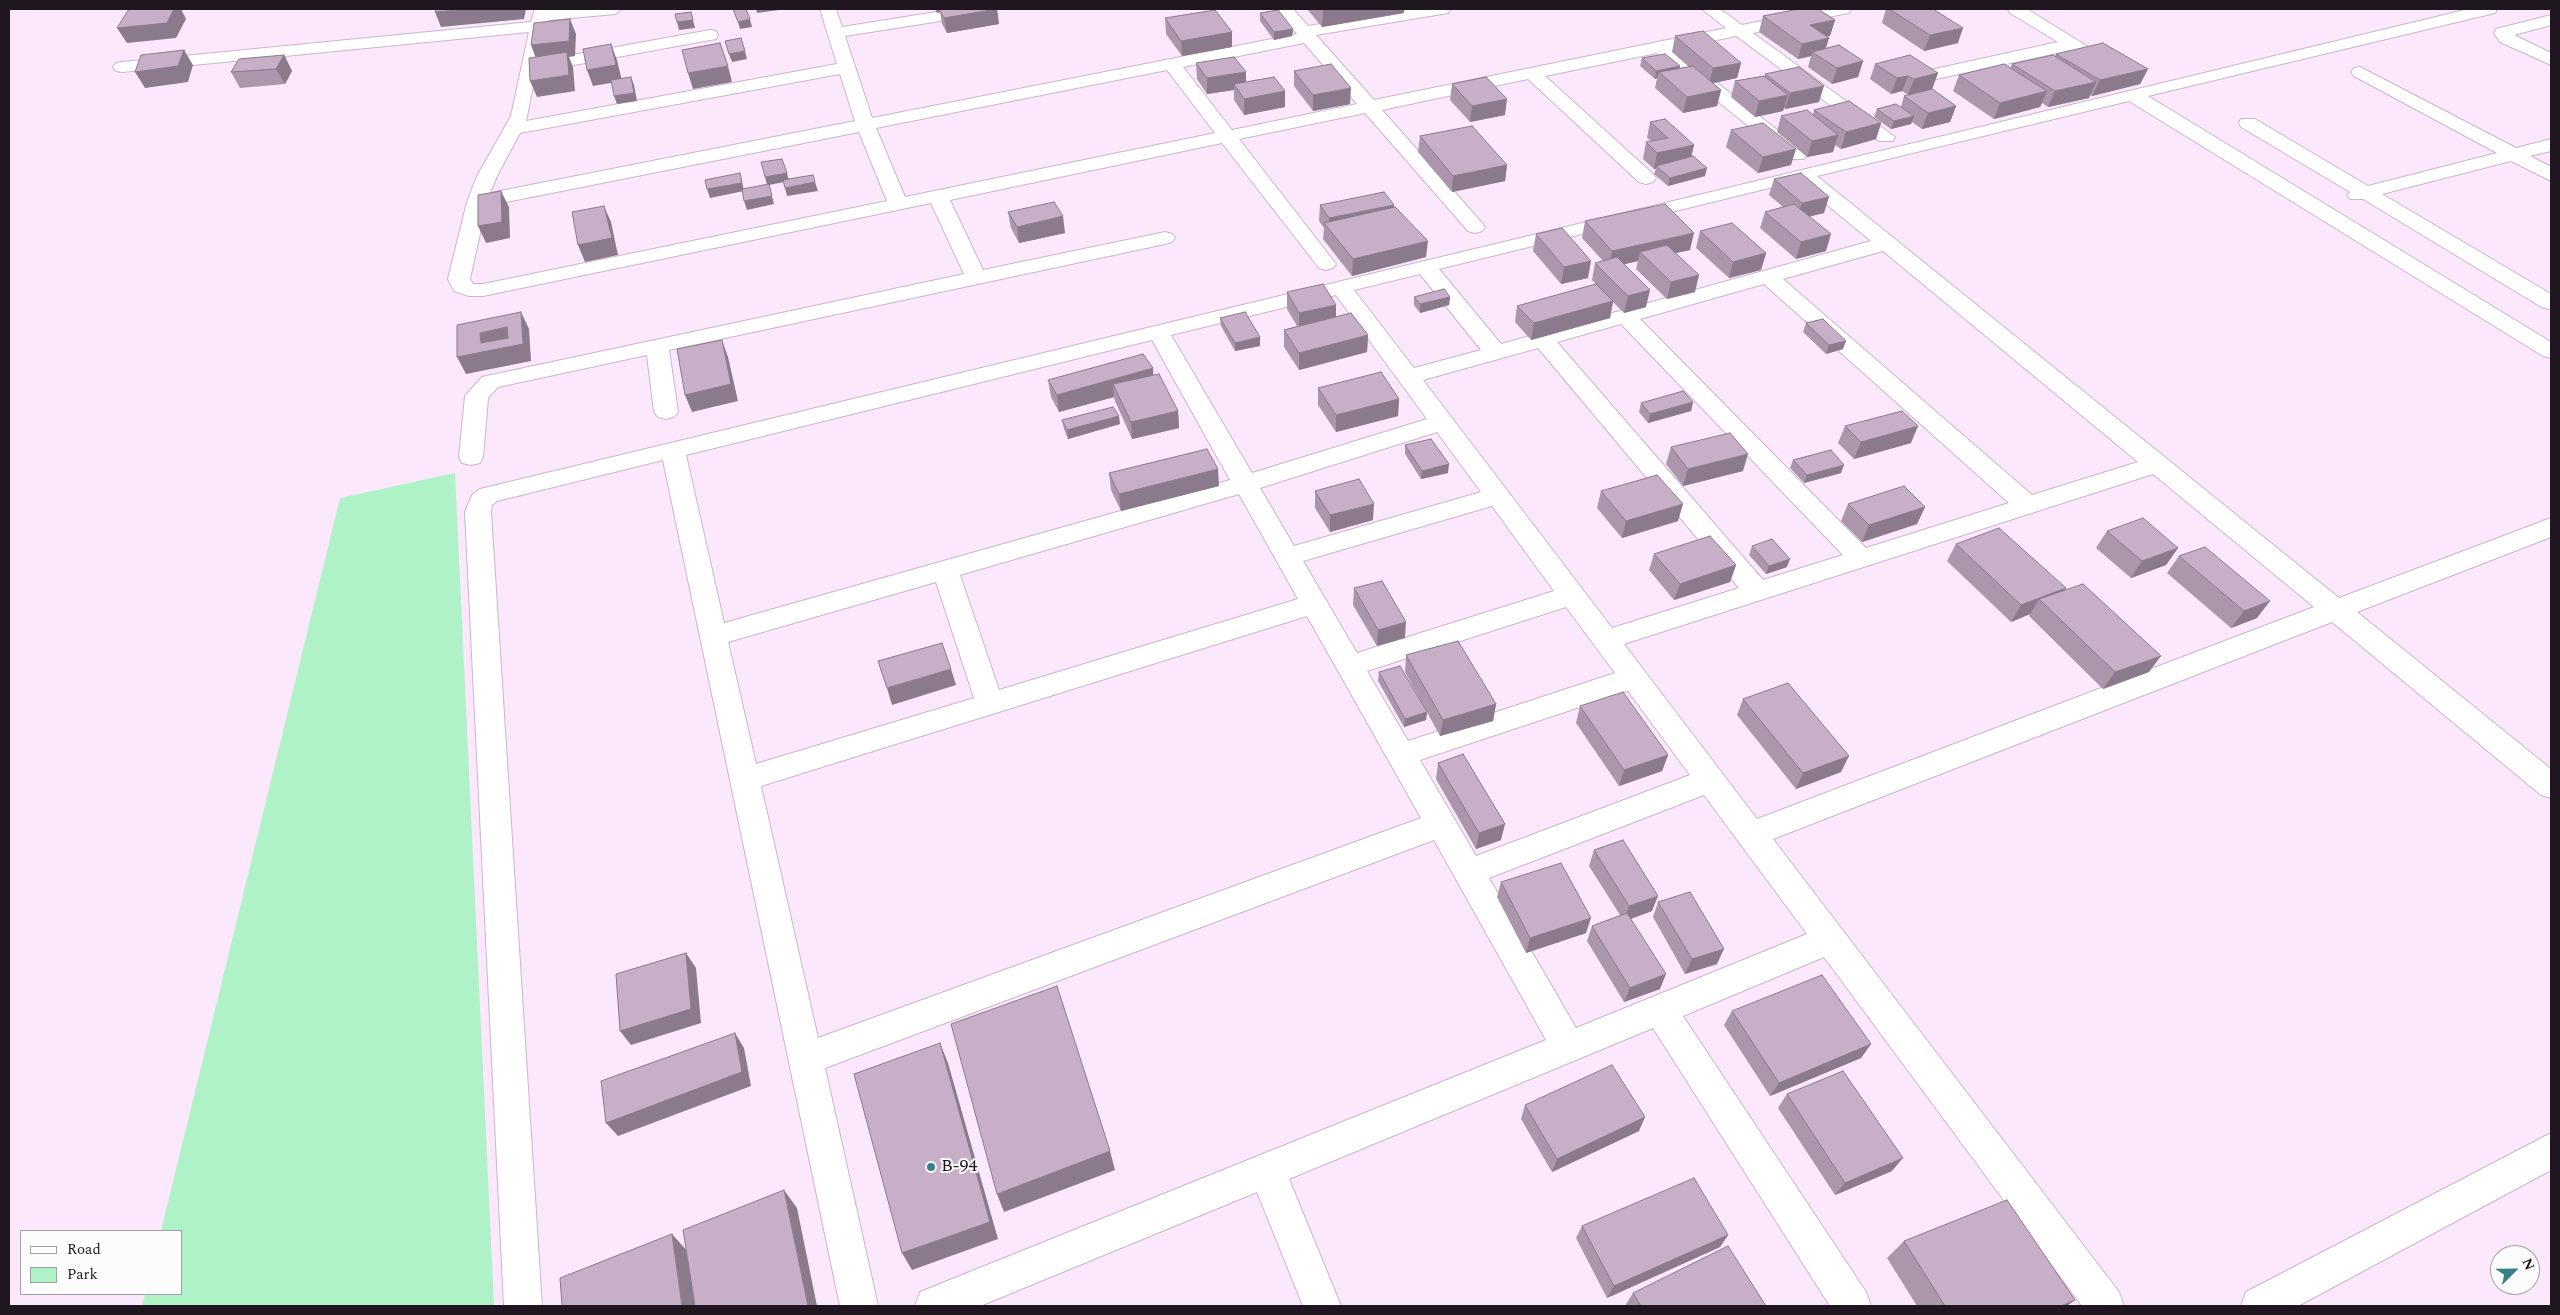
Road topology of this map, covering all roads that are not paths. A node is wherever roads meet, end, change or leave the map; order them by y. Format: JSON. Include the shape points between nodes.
{"nodes":[{"id":1,"x":615,"y":9,"type":"edge"},
{"id":2,"x":828,"y":9,"type":"edge"},
{"id":3,"x":985,"y":9,"type":"edge"},
{"id":4,"x":1284,"y":9,"type":"edge"},
{"id":5,"x":1442,"y":9,"type":"edge"},
{"id":6,"x":1710,"y":9,"type":"edge"},
{"id":7,"x":1843,"y":9,"type":"edge"},
{"id":8,"x":2016,"y":9,"type":"edge"},
{"id":9,"x":2490,"y":9,"type":"edge"},
{"id":10,"x":1813,"y":11,"type":"edge"},
{"id":11,"x":541,"y":17,"type":"edge"},
{"id":12,"x":2551,"y":20,"type":"edge"},
{"id":13,"x":1739,"y":30,"type":"junction"},
{"id":14,"x":834,"y":33,"type":"junction"},
{"id":15,"x":710,"y":35,"type":"dead end"},
{"id":16,"x":1306,"y":35,"type":"junction"},
{"id":17,"x":2073,"y":44,"type":"junction"},
{"id":18,"x":1659,"y":46,"type":"junction"},
{"id":19,"x":2551,"y":60,"type":"edge"},
{"id":20,"x":1806,"y":62,"type":"dead end"},
{"id":21,"x":1171,"y":64,"type":"junction"},
{"id":22,"x":1788,"y":66,"type":"junction"},
{"id":23,"x":122,"y":67,"type":"dead end"},
{"id":24,"x":528,"y":68,"type":"junction"},
{"id":25,"x":846,"y":68,"type":"junction"},
{"id":26,"x":2360,"y":72,"type":"dead end"},
{"id":27,"x":1531,"y":73,"type":"junction"},
{"id":28,"x":1927,"y":76,"type":"edge"},
{"id":29,"x":2134,"y":84,"type":"junction"},
{"id":30,"x":1368,"y":107,"type":"junction"},
{"id":31,"x":2248,"y":123,"type":"dead end"},
{"id":32,"x":865,"y":125,"type":"junction"},
{"id":33,"x":513,"y":129,"type":"junction"},
{"id":34,"x":1227,"y":136,"type":"junction"},
{"id":35,"x":1886,"y":136,"type":"dead end"},
{"id":36,"x":2551,"y":145,"type":"edge"},
{"id":37,"x":2514,"y":155,"type":"junction"},
{"id":38,"x":1800,"y":164,"type":"junction"},
{"id":39,"x":2551,"y":175,"type":"edge"},
{"id":40,"x":1646,"y":178,"type":"dead end"},
{"id":41,"x":2366,"y":193,"type":"junction"},
{"id":42,"x":938,"y":196,"type":"junction"},
{"id":43,"x":477,"y":202,"type":"junction"},
{"id":44,"x":898,"y":204,"type":"junction"},
{"id":45,"x":2314,"y":206,"type":"junction"},
{"id":46,"x":1475,"y":227,"type":"dead end"},
{"id":47,"x":1165,"y":238,"type":"dead end"},
{"id":48,"x":1887,"y":244,"type":"junction"},
{"id":49,"x":1426,"y":266,"type":"junction"},
{"id":50,"x":1333,"y":275,"type":"junction"},
{"id":51,"x":1768,"y":277,"type":"junction"},
{"id":52,"x":976,"y":278,"type":"junction"},
{"id":53,"x":2551,"y":303,"type":"edge"},
{"id":54,"x":1626,"y":316,"type":"junction"},
{"id":55,"x":1158,"y":332,"type":"junction"},
{"id":56,"x":1542,"y":340,"type":"junction"},
{"id":57,"x":657,"y":345,"type":"junction"},
{"id":58,"x":2551,"y":351,"type":"edge"},
{"id":59,"x":1496,"y":353,"type":"junction"},
{"id":60,"x":1409,"y":377,"type":"junction"},
{"id":61,"x":666,"y":412,"type":"dead end"},
{"id":62,"x":1442,"y":422,"type":"junction"},
{"id":63,"x":673,"y":449,"type":"junction"},
{"id":64,"x":471,"y":457,"type":"dead end"},
{"id":65,"x":2158,"y":464,"type":"junction"},
{"id":66,"x":1245,"y":484,"type":"junction"},
{"id":67,"x":1497,"y":496,"type":"junction"},
{"id":68,"x":2028,"y":506,"type":"junction"},
{"id":69,"x":2551,"y":527,"type":"edge"},
{"id":70,"x":1287,"y":557,"type":"junction"},
{"id":71,"x":1862,"y":559,"type":"junction"},
{"id":72,"x":945,"y":570,"type":"junction"},
{"id":73,"x":1758,"y":592,"type":"junction"},
{"id":74,"x":1571,"y":595,"type":"junction"},
{"id":75,"x":1314,"y":604,"type":"junction"},
{"id":76,"x":2336,"y":610,"type":"junction"},
{"id":77,"x":714,"y":636,"type":"junction"},
{"id":78,"x":1606,"y":640,"type":"junction"},
{"id":79,"x":1350,"y":666,"type":"junction"},
{"id":80,"x":1634,"y":678,"type":"junction"},
{"id":81,"x":990,"y":704,"type":"junction"},
{"id":82,"x":1401,"y":755,"type":"junction"},
{"id":83,"x":745,"y":779,"type":"junction"},
{"id":84,"x":1710,"y":780,"type":"junction"},
{"id":85,"x":2551,"y":786,"type":"edge"},
{"id":86,"x":1441,"y":824,"type":"junction"},
{"id":87,"x":1751,"y":834,"type":"junction"},
{"id":88,"x":1468,"y":872,"type":"junction"},
{"id":89,"x":1830,"y":940,"type":"junction"},
{"id":90,"x":1659,"y":1008,"type":"junction"},
{"id":91,"x":1569,"y":1047,"type":"junction"},
{"id":92,"x":805,"y":1059,"type":"junction"},
{"id":93,"x":2551,"y":1151,"type":"edge"},
{"id":94,"x":1267,"y":1170,"type":"junction"},
{"id":95,"x":523,"y":1306,"type":"edge"},
{"id":96,"x":859,"y":1306,"type":"edge"},
{"id":97,"x":934,"y":1306,"type":"edge"},
{"id":98,"x":1322,"y":1306,"type":"edge"},
{"id":99,"x":1852,"y":1306,"type":"edge"},
{"id":100,"x":2105,"y":1306,"type":"edge"},
{"id":101,"x":2260,"y":1306,"type":"edge"}],
"edges":[{"from":1,"to":11,"type":"street"},
{"from":2,"to":14,"type":"street"},
{"from":3,"to":14,"type":"street"},
{"from":4,"to":16,"type":"street"},
{"from":5,"to":16,"type":"street"},
{"from":6,"to":13,"type":"street"},
{"from":7,"to":10,"type":"street"},
{"from":8,"to":17,"type":"street"},
{"from":9,"to":29,"type":"street"},
{"from":10,"to":13,"type":"street"},
{"from":11,"to":23,"type":"street"},
{"from":11,"to":24,"type":"street"},
{"from":12,"to":19,"type":"street","via":[[2502,33]]},
{"from":13,"to":18,"type":"street"},
{"from":13,"to":22,"type":"street"},
{"from":14,"to":25,"type":"street"},
{"from":15,"to":24,"type":"street"},
{"from":16,"to":21,"type":"street"},
{"from":16,"to":30,"type":"street"},
{"from":17,"to":28,"type":"street"},
{"from":17,"to":29,"type":"street"},
{"from":18,"to":27,"type":"street"},
{"from":18,"to":38,"type":"street"},
{"from":20,"to":22,"type":"street"},
{"from":21,"to":32,"type":"street"},
{"from":21,"to":34,"type":"street"},
{"from":22,"to":35,"type":"street"},
{"from":24,"to":33,"type":"street","via":[[523,106]]},
{"from":25,"to":32,"type":"street"},
{"from":25,"to":33,"type":"street"},
{"from":26,"to":37,"type":"street"},
{"from":27,"to":30,"type":"street"},
{"from":27,"to":40,"type":"street"},
{"from":29,"to":38,"type":"street"},
{"from":29,"to":45,"type":"street"},
{"from":30,"to":34,"type":"street"},
{"from":30,"to":46,"type":"street"},
{"from":31,"to":41,"type":"street"},
{"from":32,"to":43,"type":"street"},
{"from":32,"to":44,"type":"street"},
{"from":33,"to":43,"type":"street","via":[[487,176]]},
{"from":34,"to":42,"type":"street"},
{"from":34,"to":50,"type":"street"},
{"from":36,"to":37,"type":"street"},
{"from":37,"to":39,"type":"street"},
{"from":37,"to":41,"type":"street"},
{"from":38,"to":48,"type":"street"},
{"from":38,"to":49,"type":"street"},
{"from":41,"to":45,"type":"street"},
{"from":41,"to":53,"type":"street"},
{"from":42,"to":44,"type":"street"},
{"from":42,"to":52,"type":"street"},
{"from":43,"to":44,"type":"street","via":[[458,279],[470,290],[484,290]]},
{"from":45,"to":58,"type":"street"},
{"from":47,"to":52,"type":"street"},
{"from":48,"to":51,"type":"street"},
{"from":48,"to":65,"type":"street"},
{"from":49,"to":50,"type":"street"},
{"from":49,"to":59,"type":"street"},
{"from":50,"to":55,"type":"street"},
{"from":50,"to":60,"type":"street"},
{"from":51,"to":54,"type":"street"},
{"from":51,"to":68,"type":"street"},
{"from":52,"to":57,"type":"street"},
{"from":54,"to":56,"type":"street"},
{"from":54,"to":71,"type":"street"},
{"from":55,"to":63,"type":"street"},
{"from":55,"to":66,"type":"street"},
{"from":56,"to":59,"type":"street"},
{"from":56,"to":73,"type":"street"},
{"from":57,"to":61,"type":"street"},
{"from":57,"to":64,"type":"street","via":[[490,382],[477,396]]},
{"from":59,"to":60,"type":"street"},
{"from":60,"to":62,"type":"street"},
{"from":62,"to":66,"type":"street"},
{"from":62,"to":67,"type":"street"},
{"from":63,"to":77,"type":"street"},
{"from":63,"to":95,"type":"street","via":[[498,491],[481,501],[478,512]]},
{"from":65,"to":68,"type":"street"},
{"from":65,"to":76,"type":"street"},
{"from":66,"to":70,"type":"street"},
{"from":66,"to":72,"type":"street"},
{"from":67,"to":70,"type":"street"},
{"from":67,"to":74,"type":"street"},
{"from":68,"to":71,"type":"street"},
{"from":69,"to":76,"type":"street"},
{"from":70,"to":75,"type":"street"},
{"from":71,"to":73,"type":"street"},
{"from":72,"to":77,"type":"street"},
{"from":72,"to":81,"type":"street"},
{"from":73,"to":78,"type":"street"},
{"from":74,"to":78,"type":"street"},
{"from":74,"to":79,"type":"street"},
{"from":75,"to":79,"type":"street"},
{"from":75,"to":81,"type":"street"},
{"from":76,"to":85,"type":"street"},
{"from":76,"to":87,"type":"street"},
{"from":77,"to":83,"type":"street"},
{"from":78,"to":80,"type":"street"},
{"from":79,"to":82,"type":"street"},
{"from":80,"to":82,"type":"street"},
{"from":80,"to":84,"type":"street"},
{"from":81,"to":83,"type":"street"},
{"from":82,"to":86,"type":"street"},
{"from":83,"to":92,"type":"street"},
{"from":84,"to":87,"type":"street"},
{"from":84,"to":88,"type":"street"},
{"from":86,"to":88,"type":"street"},
{"from":86,"to":92,"type":"street"},
{"from":87,"to":89,"type":"street"},
{"from":88,"to":91,"type":"street"},
{"from":89,"to":90,"type":"street"},
{"from":89,"to":100,"type":"street"},
{"from":90,"to":91,"type":"street"},
{"from":90,"to":99,"type":"street"},
{"from":91,"to":94,"type":"street"},
{"from":92,"to":96,"type":"street"},
{"from":93,"to":101,"type":"street"},
{"from":94,"to":97,"type":"street"},
{"from":94,"to":98,"type":"street"}]}
